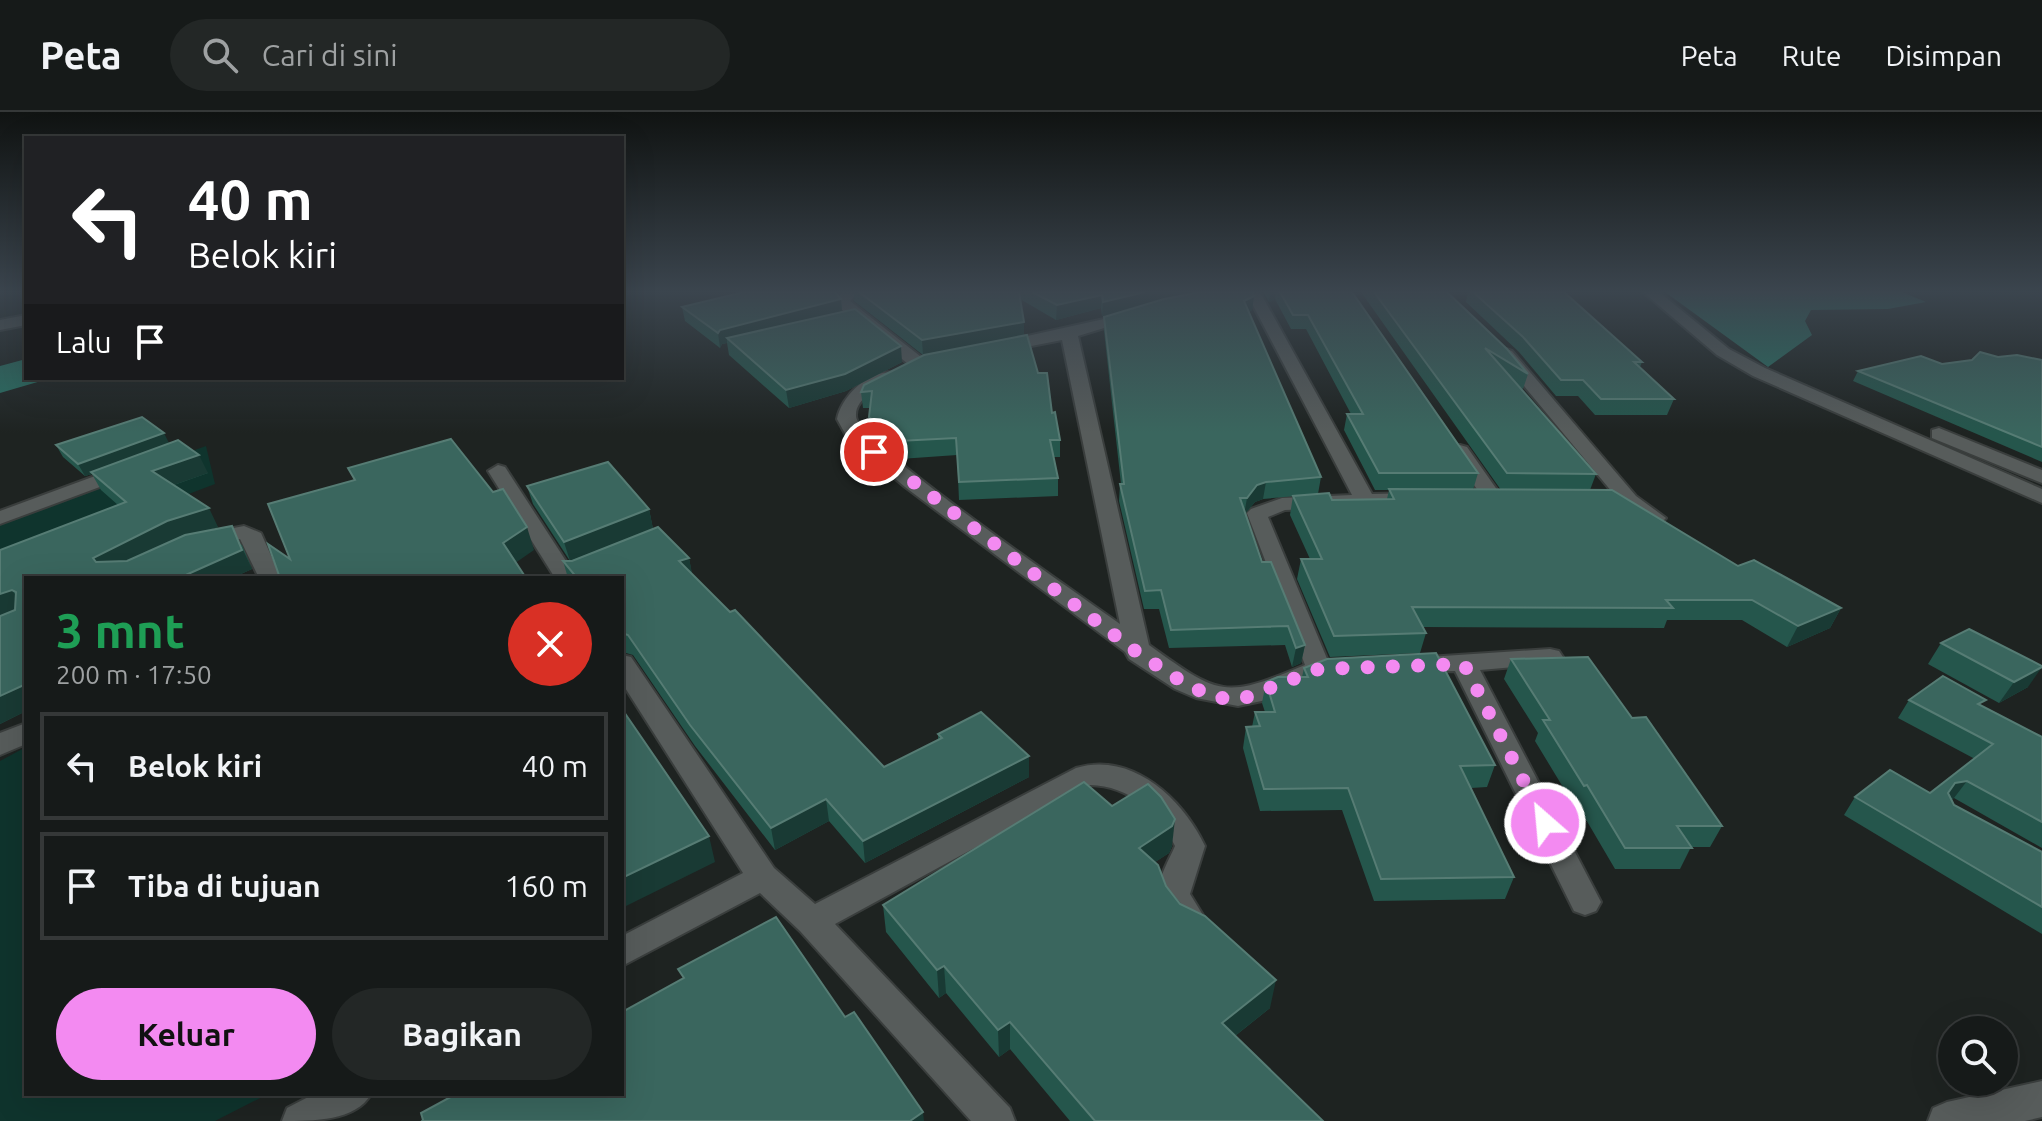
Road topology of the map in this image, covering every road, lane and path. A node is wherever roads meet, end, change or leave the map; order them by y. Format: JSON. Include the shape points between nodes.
{"nodes":[{"id":1,"x":892,"y":339,"type":"edge"},
{"id":2,"x":1044,"y":339,"type":"edge"},
{"id":3,"x":1070,"y":339,"type":"edge"},
{"id":4,"x":1278,"y":339,"type":"edge"},
{"id":5,"x":1491,"y":339,"type":"edge"},
{"id":6,"x":1707,"y":339,"type":"edge"},
{"id":7,"x":979,"y":352,"type":"edge"},
{"id":8,"x":1848,"y":396,"type":"dead end"},
{"id":9,"x":1448,"y":434,"type":"edge"},
{"id":10,"x":148,"y":463,"type":"edge"},
{"id":11,"x":498,"y":471,"type":"dead end"},
{"id":12,"x":2041,"y":491,"type":"edge"},
{"id":13,"x":1364,"y":499,"type":"junction"},
{"id":14,"x":1435,"y":499,"type":"edge"},
{"id":15,"x":1464,"y":499,"type":"edge"},
{"id":16,"x":1598,"y":500,"type":"edge"},
{"id":17,"x":1629,"y":500,"type":"junction"},
{"id":18,"x":0,"y":518,"type":"edge"},
{"id":19,"x":1666,"y":526,"type":"edge"},
{"id":20,"x":184,"y":549,"type":"edge"},
{"id":21,"x":590,"y":565,"type":"edge"},
{"id":22,"x":269,"y":576,"type":"edge"},
{"id":23,"x":564,"y":576,"type":"edge"},
{"id":24,"x":567,"y":576,"type":"edge"},
{"id":25,"x":1138,"y":653,"type":"junction"},
{"id":26,"x":1550,"y":657,"type":"edge"},
{"id":27,"x":1464,"y":664,"type":"junction"},
{"id":28,"x":624,"y":666,"type":"edge"},
{"id":29,"x":1391,"y":666,"type":"edge"},
{"id":30,"x":1362,"y":667,"type":"edge"},
{"id":31,"x":1319,"y":669,"type":"junction"},
{"id":32,"x":24,"y":733,"type":"edge"},
{"id":33,"x":0,"y":745,"type":"edge"},
{"id":34,"x":763,"y":877,"type":"junction"},
{"id":35,"x":1585,"y":902,"type":"dead end"},
{"id":36,"x":812,"y":921,"type":"junction"},
{"id":37,"x":1205,"y":930,"type":"edge"},
{"id":38,"x":624,"y":951,"type":"edge"},
{"id":39,"x":348,"y":1096,"type":"edge"},
{"id":40,"x":2042,"y":1099,"type":"edge"},
{"id":41,"x":301,"y":1121,"type":"edge"},
{"id":42,"x":996,"y":1121,"type":"edge"},
{"id":43,"x":1947,"y":1121,"type":"edge"}],
"edges":[{"from":1,"to":25,"type":"street","via":[[926,362],[855,396],[846,419],[855,435]]},
{"from":2,"to":7,"type":"street"},
{"from":3,"to":25,"type":"street"},
{"from":4,"to":13,"type":"street"},
{"from":5,"to":17,"type":"street"},
{"from":6,"to":12,"type":"street","via":[[1747,365]]},
{"from":8,"to":12,"type":"street"},
{"from":9,"to":15,"type":"street","via":[[1500,498]]},
{"from":10,"to":18,"type":"street"},
{"from":11,"to":23,"type":"street"},
{"from":13,"to":14,"type":"street"},
{"from":13,"to":31,"type":"street","via":[[1273,505],[1257,518]]},
{"from":16,"to":17,"type":"street"},
{"from":17,"to":19,"type":"street"},
{"from":20,"to":22,"type":"street","via":[[229,532],[244,532],[253,538]]},
{"from":21,"to":24,"type":"street"},
{"from":25,"to":31,"type":"street","via":[[1184,683],[1228,700]]},
{"from":26,"to":27,"type":"street"},
{"from":27,"to":29,"type":"street"},
{"from":27,"to":35,"type":"street"},
{"from":28,"to":34,"type":"street"},
{"from":30,"to":31,"type":"street"},
{"from":32,"to":33,"type":"street"},
{"from":34,"to":36,"type":"street"},
{"from":34,"to":38,"type":"street"},
{"from":36,"to":37,"type":"street","via":[[1086,775],[1108,773],[1151,794],[1184,832],[1190,846],[1172,897],[1177,909]]},
{"from":36,"to":42,"type":"street"},
{"from":39,"to":41,"type":"street"},
{"from":40,"to":43,"type":"street"}]}
